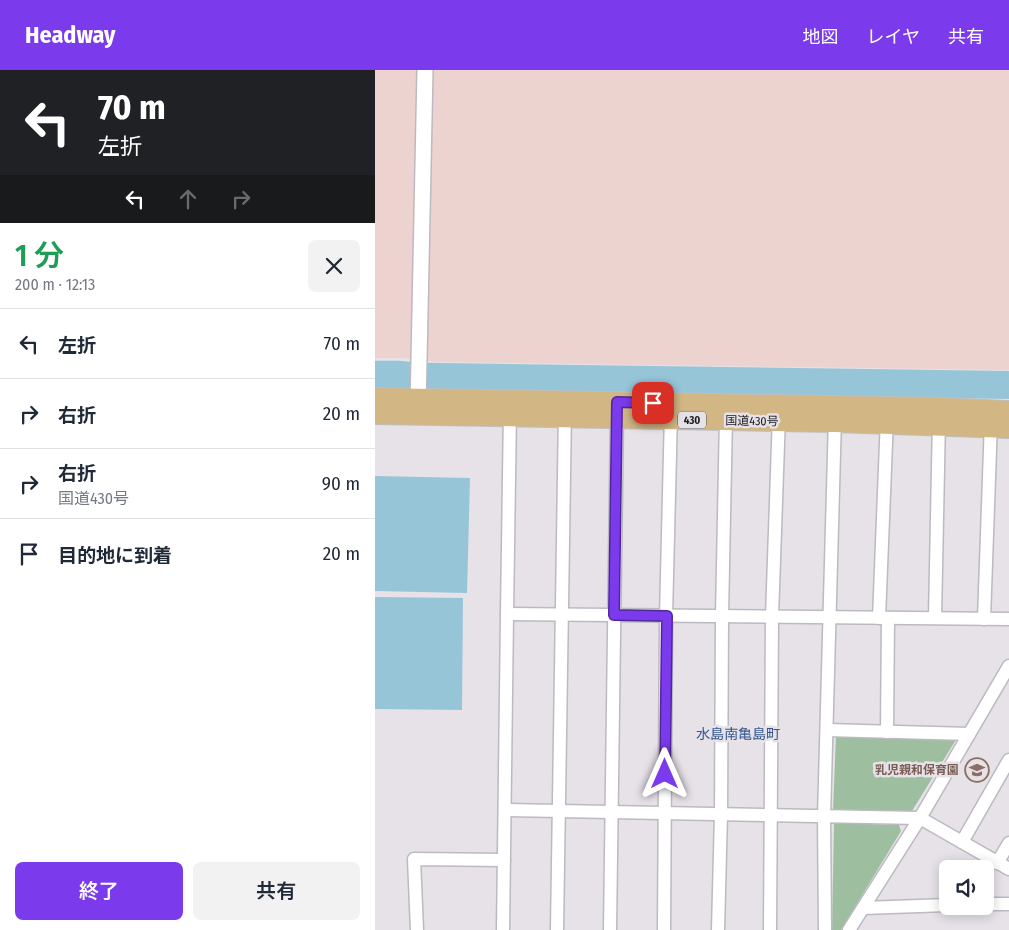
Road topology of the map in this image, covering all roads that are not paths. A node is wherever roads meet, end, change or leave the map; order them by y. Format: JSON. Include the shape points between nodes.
{"nodes":[{"id":1,"x":425,"y":70,"type":"edge"},
{"id":2,"x":375,"y":398,"type":"edge"},
{"id":3,"x":418,"y":398,"type":"junction"},
{"id":4,"x":510,"y":408,"type":"junction"},
{"id":5,"x":565,"y":409,"type":"junction"},
{"id":6,"x":617,"y":410,"type":"junction"},
{"id":7,"x":671,"y":411,"type":"junction"},
{"id":8,"x":727,"y":412,"type":"junction"},
{"id":9,"x":779,"y":413,"type":"junction"},
{"id":10,"x":375,"y":414,"type":"edge"},
{"id":11,"x":835,"y":414,"type":"junction"},
{"id":12,"x":887,"y":416,"type":"junction"},
{"id":13,"x":939,"y":417,"type":"junction"},
{"id":14,"x":1000,"y":419,"type":"edge"},
{"id":15,"x":507,"y":614,"type":"junction"},
{"id":16,"x":561,"y":615,"type":"junction"},
{"id":17,"x":614,"y":615,"type":"junction"},
{"id":18,"x":667,"y":616,"type":"junction"},
{"id":19,"x":722,"y":616,"type":"junction"},
{"id":20,"x":772,"y":616,"type":"junction"},
{"id":21,"x":829,"y":617,"type":"junction"},
{"id":22,"x":884,"y":618,"type":"junction"},
{"id":23,"x":935,"y":618,"type":"junction"},
{"id":24,"x":984,"y":619,"type":"junction"},
{"id":25,"x":1009,"y":619,"type":"edge"},
{"id":26,"x":1009,"y":666,"type":"edge"},
{"id":27,"x":827,"y":730,"type":"junction"},
{"id":28,"x":887,"y":732,"type":"junction"},
{"id":29,"x":969,"y":734,"type":"junction"},
{"id":30,"x":1009,"y":760,"type":"edge"},
{"id":31,"x":505,"y":810,"type":"junction"},
{"id":32,"x":558,"y":811,"type":"junction"},
{"id":33,"x":611,"y":812,"type":"junction"},
{"id":34,"x":665,"y":813,"type":"junction"},
{"id":35,"x":721,"y":814,"type":"junction"},
{"id":36,"x":771,"y":816,"type":"junction"},
{"id":37,"x":824,"y":817,"type":"junction"},
{"id":38,"x":920,"y":818,"type":"junction"},
{"id":39,"x":962,"y":842,"type":"junction"},
{"id":40,"x":1009,"y":843,"type":"edge"},
{"id":41,"x":504,"y":860,"type":"junction"},
{"id":42,"x":997,"y":862,"type":"junction"},
{"id":43,"x":1009,"y":869,"type":"edge"},
{"id":44,"x":994,"y":904,"type":"edge"},
{"id":45,"x":1009,"y":904,"type":"edge"},
{"id":46,"x":939,"y":905,"type":"edge"},
{"id":47,"x":863,"y":908,"type":"junction"},
{"id":48,"x":417,"y":930,"type":"edge"},
{"id":49,"x":503,"y":930,"type":"edge"},
{"id":50,"x":557,"y":930,"type":"edge"},
{"id":51,"x":609,"y":930,"type":"edge"},
{"id":52,"x":663,"y":930,"type":"edge"},
{"id":53,"x":718,"y":930,"type":"edge"},
{"id":54,"x":770,"y":930,"type":"edge"},
{"id":55,"x":825,"y":930,"type":"edge"},
{"id":56,"x":849,"y":930,"type":"edge"}],
"edges":[{"from":1,"to":3,"type":"street"},
{"from":2,"to":3,"type":"highway","name":"国道430号","number":"430"},
{"from":3,"to":4,"type":"highway","name":"国道430号","number":"430"},
{"from":3,"to":10,"type":"highway","name":"国道430号","number":"430"},
{"from":4,"to":5,"type":"highway","name":"国道430号","number":"430"},
{"from":4,"to":15,"type":"street"},
{"from":5,"to":6,"type":"highway","name":"国道430号","number":"430"},
{"from":5,"to":16,"type":"street"},
{"from":6,"to":7,"type":"highway","name":"国道430号","number":"430"},
{"from":6,"to":17,"type":"street"},
{"from":7,"to":8,"type":"highway","name":"国道430号","number":"430"},
{"from":7,"to":18,"type":"street"},
{"from":8,"to":9,"type":"highway","name":"国道430号","number":"430"},
{"from":8,"to":19,"type":"street"},
{"from":9,"to":11,"type":"highway","name":"国道430号","number":"430"},
{"from":9,"to":20,"type":"street"},
{"from":11,"to":12,"type":"highway","name":"国道430号","number":"430"},
{"from":11,"to":21,"type":"street"},
{"from":12,"to":13,"type":"highway","name":"国道430号","number":"430"},
{"from":12,"to":22,"type":"street"},
{"from":13,"to":14,"type":"highway","name":"国道430号","number":"430"},
{"from":13,"to":23,"type":"street"},
{"from":14,"to":24,"type":"street"},
{"from":15,"to":16,"type":"street"},
{"from":15,"to":31,"type":"street"},
{"from":16,"to":17,"type":"street"},
{"from":16,"to":32,"type":"street"},
{"from":17,"to":18,"type":"street"},
{"from":17,"to":33,"type":"street"},
{"from":18,"to":19,"type":"street"},
{"from":18,"to":34,"type":"street"},
{"from":19,"to":20,"type":"street"},
{"from":19,"to":35,"type":"street"},
{"from":20,"to":21,"type":"street"},
{"from":20,"to":36,"type":"street"},
{"from":21,"to":22,"type":"street"},
{"from":21,"to":27,"type":"street"},
{"from":22,"to":23,"type":"street"},
{"from":22,"to":28,"type":"street"},
{"from":23,"to":24,"type":"street"},
{"from":24,"to":25,"type":"street"},
{"from":26,"to":29,"type":"street"},
{"from":27,"to":28,"type":"street"},
{"from":27,"to":37,"type":"street"},
{"from":28,"to":29,"type":"street"},
{"from":29,"to":38,"type":"street"},
{"from":30,"to":39,"type":"street"},
{"from":31,"to":32,"type":"street"},
{"from":31,"to":41,"type":"street"},
{"from":32,"to":33,"type":"street"},
{"from":32,"to":50,"type":"street"},
{"from":33,"to":34,"type":"street"},
{"from":33,"to":51,"type":"street"},
{"from":34,"to":35,"type":"street"},
{"from":34,"to":52,"type":"street"},
{"from":35,"to":36,"type":"street"},
{"from":35,"to":53,"type":"street"},
{"from":36,"to":37,"type":"street"},
{"from":36,"to":54,"type":"street"},
{"from":37,"to":38,"type":"street"},
{"from":37,"to":55,"type":"street"},
{"from":38,"to":39,"type":"street"},
{"from":38,"to":47,"type":"street"},
{"from":39,"to":42,"type":"street"},
{"from":40,"to":42,"type":"street"},
{"from":41,"to":48,"type":"street","via":[[415,859]]},
{"from":41,"to":49,"type":"street"},
{"from":42,"to":43,"type":"street"},
{"from":44,"to":45,"type":"street"},
{"from":46,"to":47,"type":"street"},
{"from":47,"to":56,"type":"street"}]}
